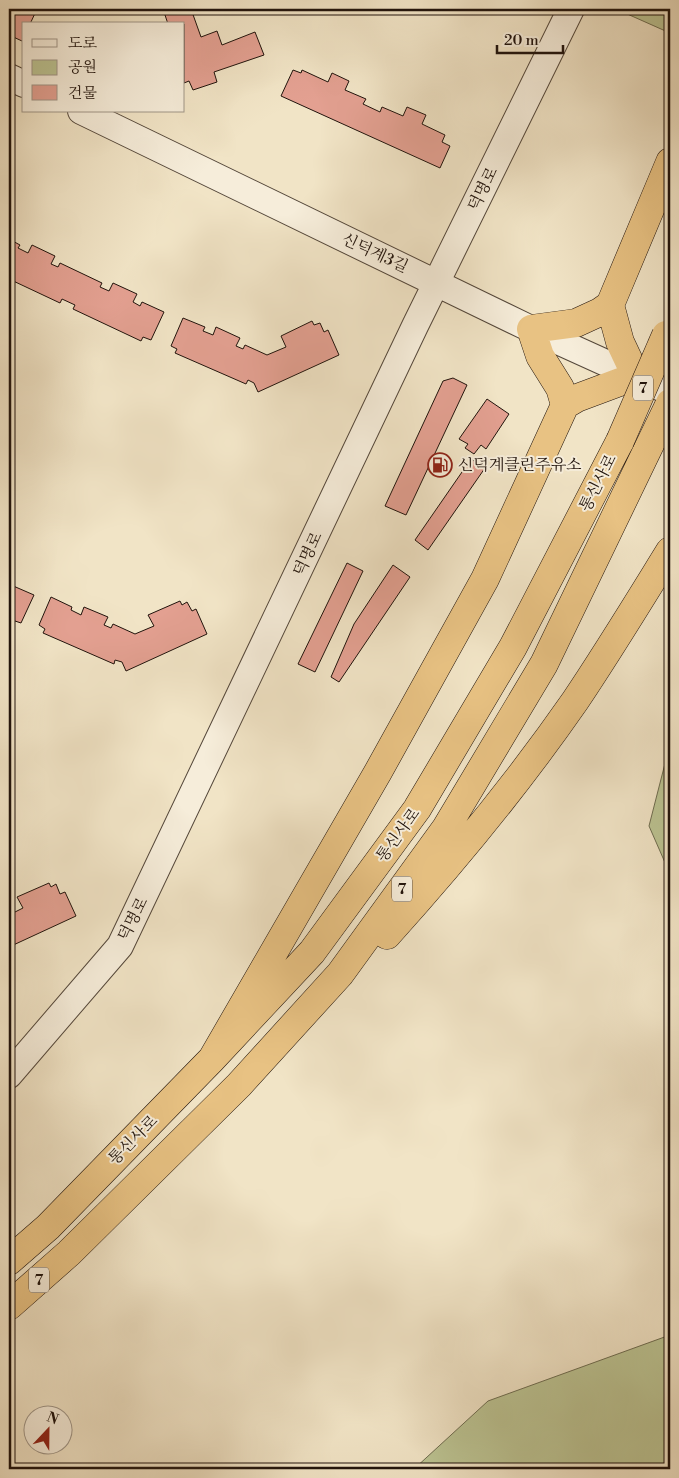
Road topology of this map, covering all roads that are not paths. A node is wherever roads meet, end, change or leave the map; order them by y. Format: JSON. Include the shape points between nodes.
{"nodes":[{"id":1,"x":571,"y":9,"type":"edge"},
{"id":2,"x":9,"y":77,"type":"edge"},
{"id":3,"x":22,"y":83,"type":"edge"},
{"id":4,"x":83,"y":112,"type":"edge"},
{"id":5,"x":670,"y":162,"type":"edge"},
{"id":6,"x":437,"y":282,"type":"junction"},
{"id":7,"x":610,"y":305,"type":"junction"},
{"id":8,"x":531,"y":329,"type":"junction"},
{"id":9,"x":668,"y":330,"type":"edge"},
{"id":10,"x":636,"y":376,"type":"junction"},
{"id":11,"x":670,"y":392,"type":"edge"},
{"id":12,"x":670,"y":403,"type":"edge"},
{"id":13,"x":565,"y":406,"type":"junction"},
{"id":14,"x":670,"y":551,"type":"edge"},
{"id":15,"x":212,"y":1060,"type":"junction"},
{"id":16,"x":9,"y":1075,"type":"edge"},
{"id":17,"x":239,"y":1085,"type":"junction"},
{"id":18,"x":9,"y":1261,"type":"edge"},
{"id":19,"x":9,"y":1306,"type":"edge"}],
"edges":[{"from":1,"to":6,"type":"street","name":"덕명로"},
{"from":2,"to":3,"type":"street"},
{"from":4,"to":6,"type":"street","name":"신덕계3길"},
{"from":5,"to":7,"type":"highway"},
{"from":6,"to":8,"type":"street","name":"신덕계3길"},
{"from":6,"to":16,"type":"street","name":"덕명로","via":[[120,946]]},
{"from":7,"to":8,"type":"highway","via":[[576,323]]},
{"from":7,"to":10,"type":"highway","via":[[620,342]]},
{"from":8,"to":10,"type":"street","name":"신덕계3길"},
{"from":8,"to":13,"type":"highway","via":[[540,356],[560,388]]},
{"from":9,"to":15,"type":"highway","name":"통신사로","number":"7","bridge":true,"via":[[620,441],[513,647],[417,809],[312,952]]},
{"from":10,"to":11,"type":"street","name":"신덕계3길"},
{"from":10,"to":13,"type":"highway","via":[[577,398]]},
{"from":12,"to":17,"type":"highway","name":"통신사로","number":"7","via":[[544,664],[446,828],[340,974]]},
{"from":13,"to":15,"type":"highway","via":[[485,579]]},
{"from":14,"to":17,"type":"highway","via":[[575,701],[473,836],[299,1034]]},
{"from":15,"to":18,"type":"highway","name":"통신사로","number":"7","via":[[48,1227]]},
{"from":17,"to":19,"type":"highway","name":"통신사로","number":"7","via":[[69,1253]]}]}
